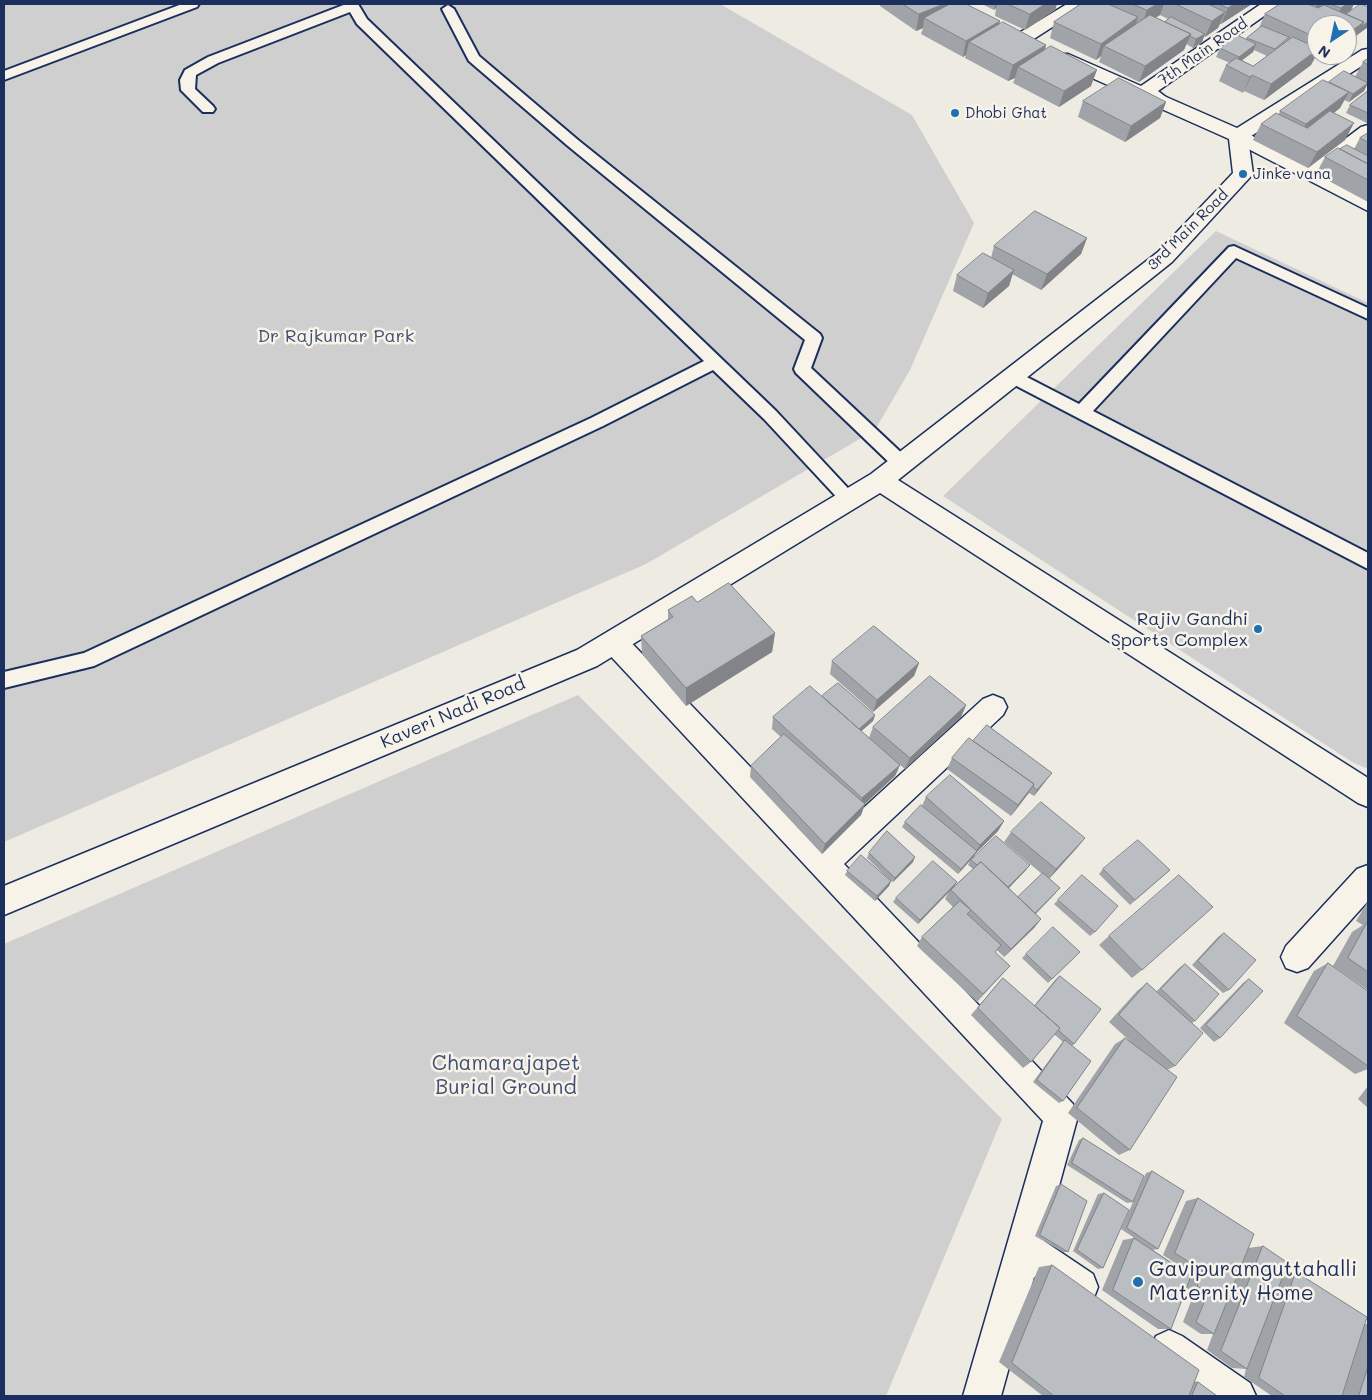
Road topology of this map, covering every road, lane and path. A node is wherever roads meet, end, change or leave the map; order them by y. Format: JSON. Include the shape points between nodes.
{"nodes":[{"id":1,"x":193,"y":4,"type":"edge"},
{"id":2,"x":1079,"y":4,"type":"edge"},
{"id":3,"x":1272,"y":4,"type":"edge"},
{"id":4,"x":352,"y":5,"type":"edge"},
{"id":5,"x":448,"y":10,"type":"dead end"},
{"id":6,"x":1368,"y":54,"type":"edge"},
{"id":7,"x":4,"y":76,"type":"edge"},
{"id":8,"x":1158,"y":98,"type":"junction"},
{"id":9,"x":208,"y":109,"type":"dead end"},
{"id":10,"x":1368,"y":131,"type":"edge"},
{"id":11,"x":1238,"y":136,"type":"junction"},
{"id":12,"x":1310,"y":174,"type":"junction"},
{"id":13,"x":1368,"y":205,"type":"edge"},
{"id":14,"x":1368,"y":314,"type":"edge"},
{"id":15,"x":715,"y":362,"type":"junction"},
{"id":16,"x":1013,"y":377,"type":"junction"},
{"id":17,"x":1081,"y":413,"type":"junction"},
{"id":18,"x":902,"y":464,"type":"junction"},
{"id":19,"x":880,"y":481,"type":"junction"},
{"id":20,"x":850,"y":500,"type":"junction"},
{"id":21,"x":1368,"y":562,"type":"edge"},
{"id":22,"x":614,"y":642,"type":"junction"},
{"id":23,"x":4,"y":680,"type":"edge"},
{"id":24,"x":993,"y":707,"type":"dead end"},
{"id":25,"x":1368,"y":794,"type":"edge"},
{"id":26,"x":823,"y":864,"type":"junction"},
{"id":27,"x":1368,"y":879,"type":"edge"},
{"id":28,"x":4,"y":901,"type":"edge"},
{"id":29,"x":1297,"y":957,"type":"dead end"},
{"id":30,"x":1024,"y":1248,"type":"junction"},
{"id":31,"x":1106,"y":1305,"type":"edge"},
{"id":32,"x":1139,"y":1328,"type":"edge"},
{"id":33,"x":982,"y":1396,"type":"edge"},
{"id":34,"x":1237,"y":1396,"type":"edge"}],
"edges":[{"from":1,"to":7,"type":"lane"},
{"from":2,"to":8,"type":"street","via":[[1028,43]]},
{"from":3,"to":8,"type":"street","name":"7th Main Road","via":[[1145,92]]},
{"from":4,"to":9,"type":"lane","via":[[213,60],[190,73],[188,90]]},
{"from":4,"to":15,"type":"lane","via":[[369,28]]},
{"from":5,"to":18,"type":"lane","via":[[474,58],[573,143],[814,338],[802,369]]},
{"from":6,"to":11,"type":"street"},
{"from":8,"to":11,"type":"street"},
{"from":10,"to":12,"type":"street"},
{"from":11,"to":12,"type":"street"},
{"from":11,"to":16,"type":"street","name":"3rd Main Road","via":[[1243,174],[1165,257]]},
{"from":12,"to":13,"type":"street"},
{"from":14,"to":17,"type":"lane","via":[[1234,251]]},
{"from":15,"to":20,"type":"lane"},
{"from":15,"to":23,"type":"lane","via":[[588,426],[87,660]]},
{"from":16,"to":17,"type":"lane"},
{"from":16,"to":18,"type":"street","name":"3rd Main Road"},
{"from":17,"to":21,"type":"lane"},
{"from":18,"to":19,"type":"street","name":"3rd Main Road"},
{"from":19,"to":20,"type":"street","name":"Kaveri Nadi Road"},
{"from":19,"to":25,"type":"street"},
{"from":20,"to":22,"type":"street","name":"Kaveri Nadi Road"},
{"from":22,"to":26,"type":"street"},
{"from":22,"to":28,"type":"street","name":"Kaveri Nadi Road","via":[[587,658]]},
{"from":24,"to":26,"type":"street"},
{"from":26,"to":30,"type":"street","via":[[1061,1116]]},
{"from":27,"to":29,"type":"street"},
{"from":30,"to":31,"type":"street"},
{"from":30,"to":33,"type":"street"},
{"from":32,"to":34,"type":"street"}]}
